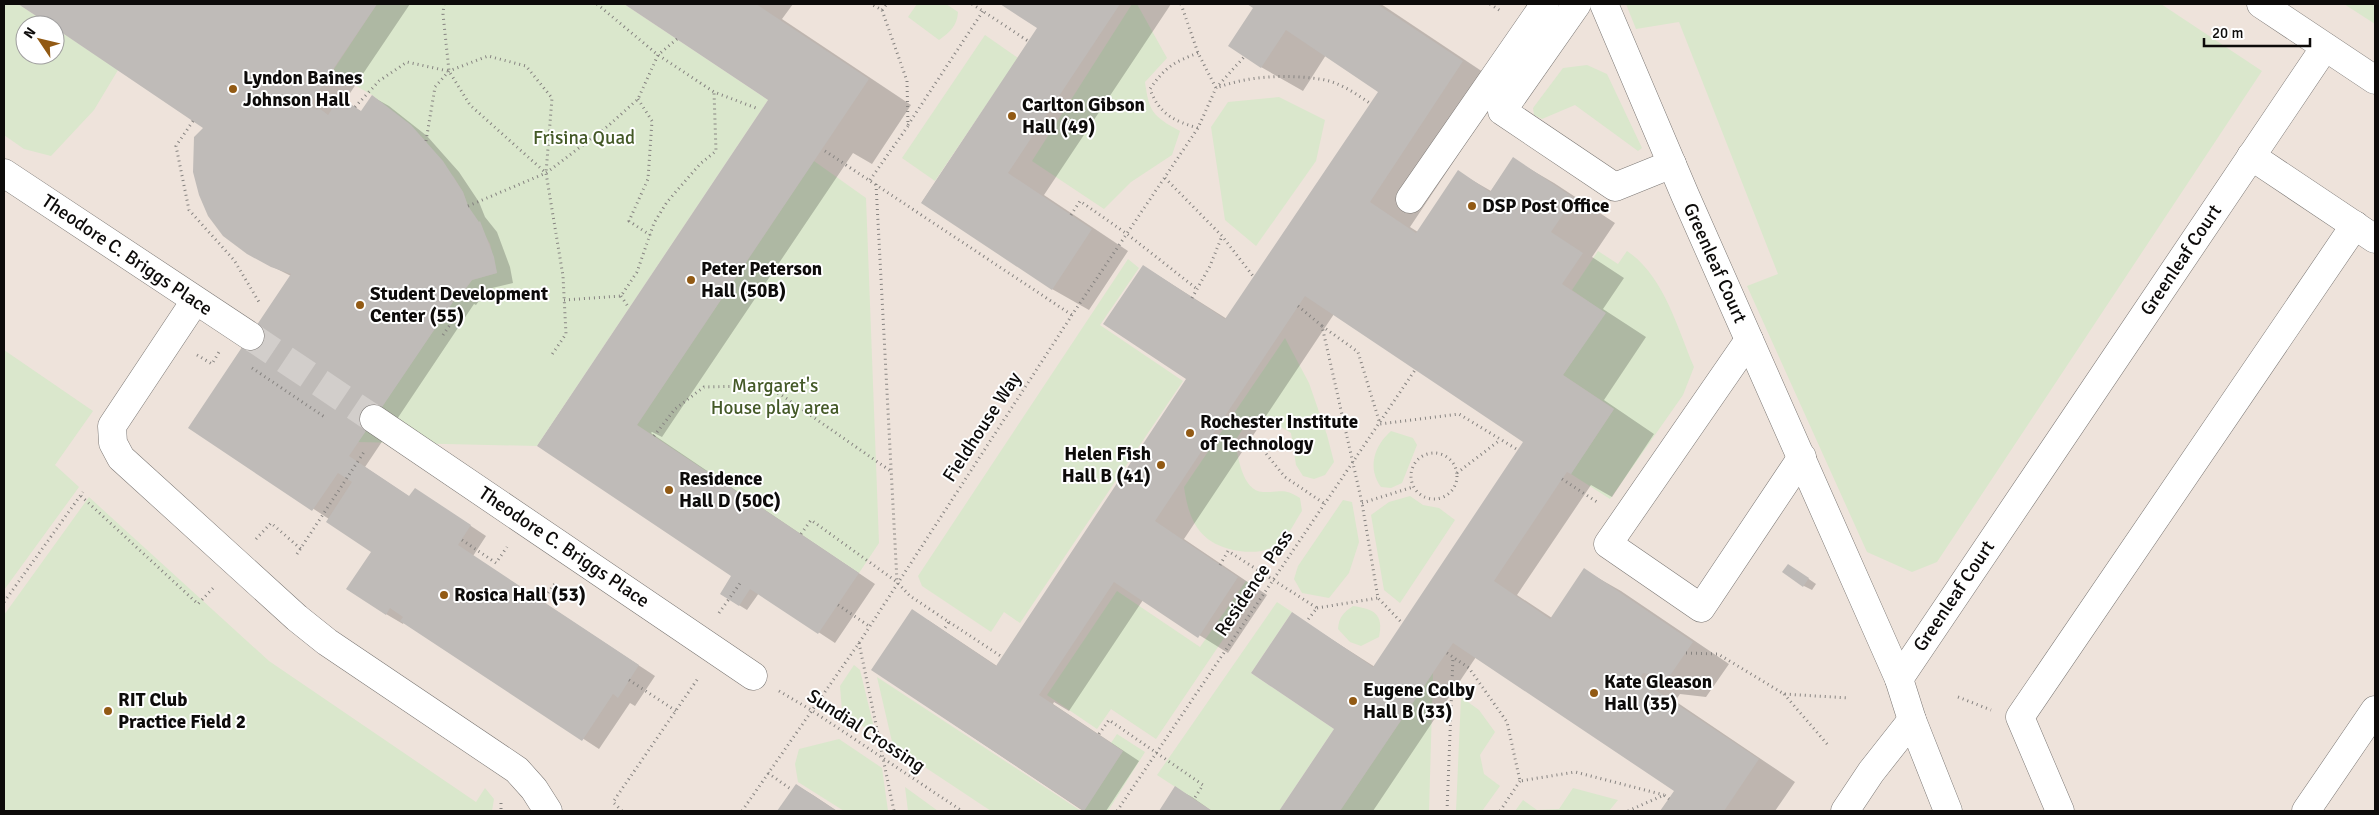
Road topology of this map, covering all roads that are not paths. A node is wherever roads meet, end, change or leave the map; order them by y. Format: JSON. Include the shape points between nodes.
{"nodes":[{"id":1,"x":1545,"y":4,"type":"edge"},
{"id":2,"x":1577,"y":4,"type":"edge"},
{"id":3,"x":1604,"y":4,"type":"edge"},
{"id":4,"x":2262,"y":4,"type":"edge"},
{"id":5,"x":2325,"y":47,"type":"junction"},
{"id":6,"x":2375,"y":80,"type":"edge"},
{"id":7,"x":2251,"y":156,"type":"junction"},
{"id":8,"x":1672,"y":164,"type":"junction"},
{"id":9,"x":4,"y":173,"type":"edge"},
{"id":10,"x":1410,"y":199,"type":"dead end"},
{"id":11,"x":2365,"y":232,"type":"edge"},
{"id":12,"x":195,"y":301,"type":"junction"},
{"id":13,"x":250,"y":336,"type":"tunnel mouth"},
{"id":14,"x":1749,"y":340,"type":"junction"},
{"id":15,"x":374,"y":419,"type":"tunnel mouth"},
{"id":16,"x":1802,"y":457,"type":"junction"},
{"id":17,"x":753,"y":676,"type":"road end"},
{"id":18,"x":1899,"y":679,"type":"junction"},
{"id":19,"x":2375,"y":710,"type":"edge"},
{"id":20,"x":1912,"y":720,"type":"junction"},
{"id":21,"x":548,"y":811,"type":"edge"},
{"id":22,"x":1845,"y":811,"type":"edge"},
{"id":23,"x":1948,"y":811,"type":"edge"},
{"id":24,"x":2060,"y":811,"type":"edge"},
{"id":25,"x":2306,"y":811,"type":"edge"}],
"edges":[{"from":1,"to":10,"type":"street"},
{"from":2,"to":8,"type":"street","via":[[1502,111],[1615,188]]},
{"from":3,"to":8,"type":"street","name":"Greenleaf Court"},
{"from":4,"to":5,"type":"street"},
{"from":5,"to":6,"type":"street"},
{"from":5,"to":7,"type":"street","name":"Greenleaf Court"},
{"from":7,"to":11,"type":"street"},
{"from":7,"to":18,"type":"street","name":"Greenleaf Court"},
{"from":8,"to":14,"type":"street","name":"Greenleaf Court"},
{"from":9,"to":12,"type":"street","name":"Theodore C. Briggs Place"},
{"from":11,"to":24,"type":"street","via":[[2020,717]]},
{"from":12,"to":13,"type":"street","name":"Theodore C. Briggs Place"},
{"from":12,"to":21,"type":"street","via":[[112,426],[113,443],[121,458],[304,624],[517,770]]},
{"from":14,"to":16,"type":"street","name":"Greenleaf Court"},
{"from":14,"to":16,"type":"street","via":[[1608,544],[1701,608]]},
{"from":15,"to":17,"type":"street","name":"Theodore C. Briggs Place"},
{"from":16,"to":18,"type":"street","name":"Greenleaf Court"},
{"from":18,"to":20,"type":"street"},
{"from":19,"to":25,"type":"street"},
{"from":20,"to":22,"type":"street"},
{"from":20,"to":23,"type":"street"}]}
